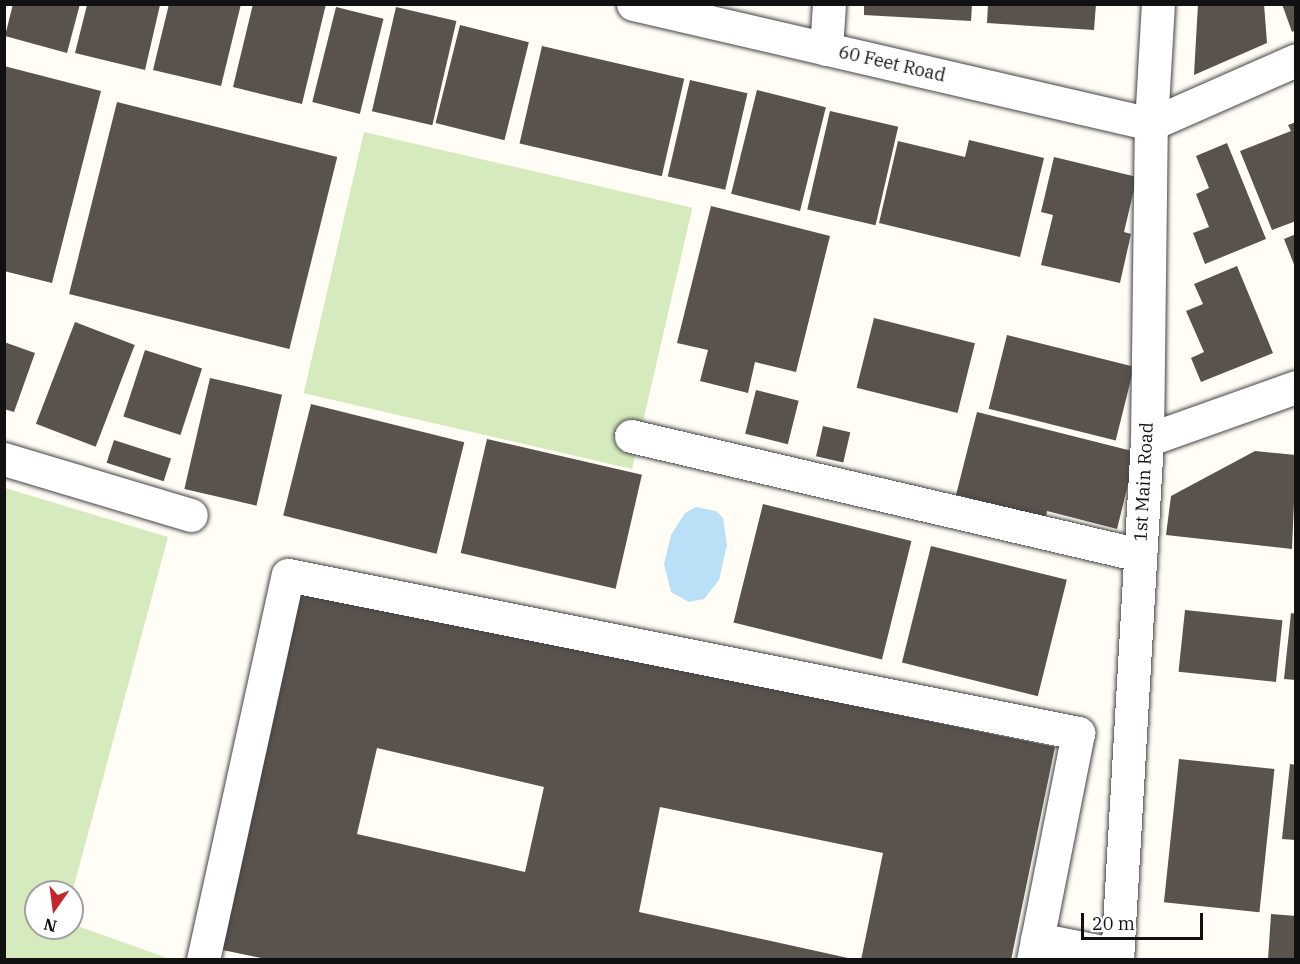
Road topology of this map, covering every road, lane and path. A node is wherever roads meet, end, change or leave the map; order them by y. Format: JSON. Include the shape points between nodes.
{"nodes":[{"id":1,"x":633,"y":4,"type":"edge"},
{"id":2,"x":829,"y":4,"type":"edge"},
{"id":3,"x":1158,"y":4,"type":"edge"},
{"id":4,"x":826,"y":49,"type":"junction"},
{"id":5,"x":1296,"y":60,"type":"edge"},
{"id":6,"x":1151,"y":124,"type":"junction"},
{"id":7,"x":1296,"y":387,"type":"edge"},
{"id":8,"x":631,"y":436,"type":"dead end"},
{"id":9,"x":1147,"y":440,"type":"junction"},
{"id":10,"x":4,"y":459,"type":"edge"},
{"id":11,"x":191,"y":516,"type":"dead end"},
{"id":12,"x":1140,"y":555,"type":"junction"},
{"id":13,"x":1035,"y":949,"type":"edge"},
{"id":14,"x":1117,"y":957,"type":"edge"},
{"id":15,"x":203,"y":960,"type":"edge"}],
"edges":[{"from":1,"to":4,"type":"street","name":"60 Feet Road"},
{"from":2,"to":4,"type":"street"},
{"from":3,"to":6,"type":"street","name":"1st Main Road"},
{"from":4,"to":6,"type":"street","name":"60 Feet Road"},
{"from":5,"to":6,"type":"street"},
{"from":6,"to":9,"type":"street","name":"1st Main Road"},
{"from":7,"to":9,"type":"street"},
{"from":8,"to":12,"type":"street"},
{"from":9,"to":12,"type":"street","name":"1st Main Road"},
{"from":10,"to":11,"type":"street"},
{"from":12,"to":14,"type":"street","name":"1st Main Road"},
{"from":13,"to":14,"type":"street"},
{"from":13,"to":15,"type":"street","via":[[1078,733],[288,575]]}]}
